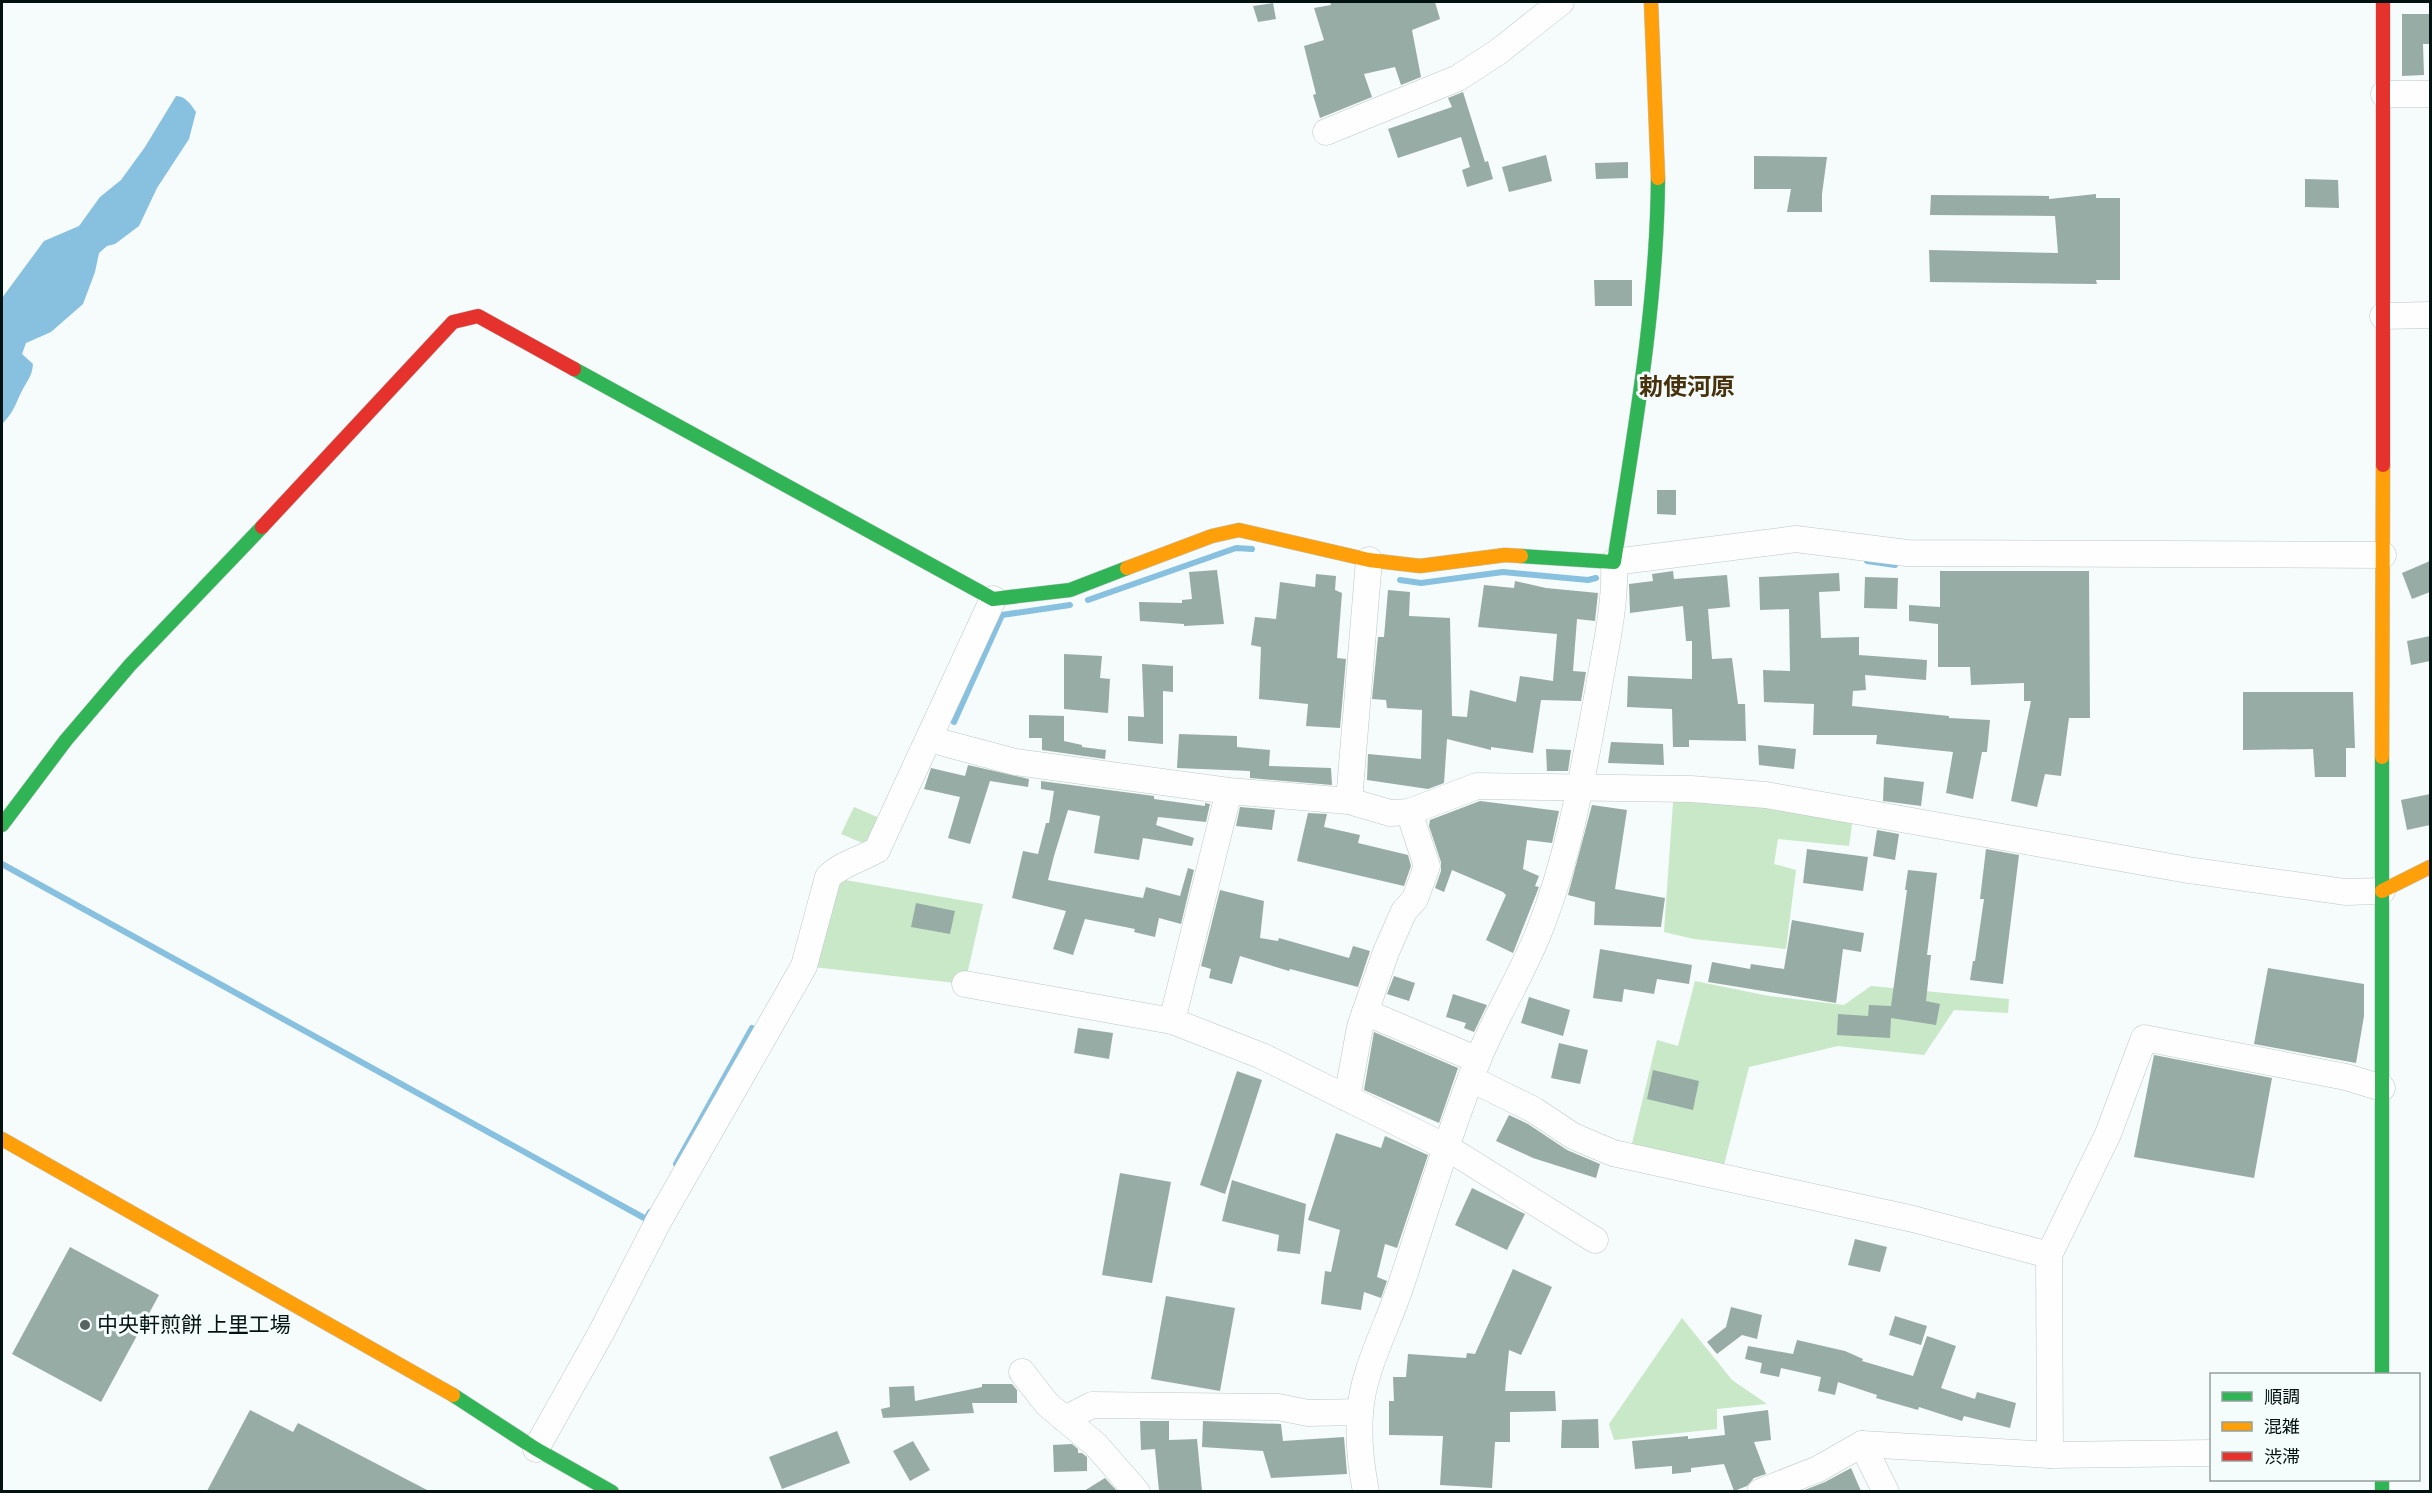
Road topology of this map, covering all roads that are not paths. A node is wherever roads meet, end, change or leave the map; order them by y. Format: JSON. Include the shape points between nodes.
{"nodes":[{"id":1,"x":1562,"y":2,"type":"edge"},
{"id":2,"x":1651,"y":2,"type":"edge"},
{"id":3,"x":2383,"y":2,"type":"edge"},
{"id":4,"x":2384,"y":94,"type":"junction"},
{"id":5,"x":2430,"y":94,"type":"edge"},
{"id":6,"x":1326,"y":132,"type":"dead end"},
{"id":7,"x":2383,"y":315,"type":"junction"},
{"id":8,"x":2430,"y":315,"type":"edge"},
{"id":9,"x":2383,"y":555,"type":"junction"},
{"id":10,"x":1369,"y":560,"type":"junction"},
{"id":11,"x":1614,"y":562,"type":"junction"},
{"id":12,"x":993,"y":599,"type":"junction"},
{"id":13,"x":928,"y":739,"type":"junction"},
{"id":14,"x":1581,"y":787,"type":"junction"},
{"id":15,"x":1229,"y":791,"type":"junction"},
{"id":16,"x":1349,"y":801,"type":"junction"},
{"id":17,"x":1409,"y":812,"type":"junction"},
{"id":18,"x":2,"y":825,"type":"edge"},
{"id":19,"x":2430,"y":867,"type":"edge"},
{"id":20,"x":2382,"y":891,"type":"junction"},
{"id":21,"x":965,"y":984,"type":"dead end"},
{"id":22,"x":1365,"y":1012,"type":"junction"},
{"id":23,"x":1172,"y":1021,"type":"junction"},
{"id":24,"x":1474,"y":1069,"type":"junction"},
{"id":25,"x":2382,"y":1088,"type":"junction"},
{"id":26,"x":1347,"y":1098,"type":"junction"},
{"id":27,"x":2,"y":1139,"type":"edge"},
{"id":28,"x":1446,"y":1147,"type":"junction"},
{"id":29,"x":1595,"y":1240,"type":"dead end"},
{"id":30,"x":2049,"y":1255,"type":"junction"},
{"id":31,"x":1022,"y":1372,"type":"dead end"},
{"id":32,"x":2382,"y":1373,"type":"edge"},
{"id":33,"x":1360,"y":1412,"type":"junction"},
{"id":34,"x":1065,"y":1419,"type":"junction"},
{"id":35,"x":1862,"y":1444,"type":"junction"},
{"id":36,"x":536,"y":1449,"type":"junction"},
{"id":37,"x":2210,"y":1453,"type":"edge"},
{"id":38,"x":2050,"y":1455,"type":"junction"},
{"id":39,"x":612,"y":1491,"type":"edge"},
{"id":40,"x":1137,"y":1491,"type":"edge"},
{"id":41,"x":1366,"y":1491,"type":"edge"},
{"id":42,"x":1760,"y":1491,"type":"edge"},
{"id":43,"x":1886,"y":1491,"type":"edge"}],
"edges":[{"from":1,"to":6,"type":"street","via":[[1458,78]]},
{"from":2,"to":11,"type":"street","via":[[1658,171],[1654,279]]},
{"from":3,"to":4,"type":"street"},
{"from":4,"to":5,"type":"street"},
{"from":4,"to":7,"type":"street"},
{"from":7,"to":8,"type":"street"},
{"from":7,"to":9,"type":"street"},
{"from":9,"to":11,"type":"street","via":[[1907,553],[1796,539]]},
{"from":9,"to":20,"type":"street"},
{"from":10,"to":11,"type":"street","via":[[1420,566],[1505,555]]},
{"from":10,"to":12,"type":"street","via":[[1239,530],[1212,536],[1070,590]]},
{"from":10,"to":16,"type":"street"},
{"from":11,"to":14,"type":"street","via":[[1605,649]]},
{"from":12,"to":13,"type":"street"},
{"from":12,"to":18,"type":"street","via":[[478,316],[453,322],[130,665],[66,740]]},
{"from":13,"to":15,"type":"street","via":[[1015,762]]},
{"from":13,"to":36,"type":"street","via":[[877,850],[828,877],[804,966],[664,1212]]},
{"from":14,"to":17,"type":"street","via":[[1476,786]]},
{"from":14,"to":20,"type":"street","via":[[1766,795],[2188,870],[2345,892]]},
{"from":14,"to":24,"type":"street","via":[[1564,858],[1540,930]]},
{"from":15,"to":16,"type":"street"},
{"from":15,"to":23,"type":"street"},
{"from":16,"to":17,"type":"street","via":[[1390,813]]},
{"from":17,"to":22,"type":"street","via":[[1427,866],[1415,899],[1404,911],[1390,943]]},
{"from":19,"to":20,"type":"street"},
{"from":20,"to":25,"type":"street"},
{"from":21,"to":23,"type":"street"},
{"from":22,"to":24,"type":"street"},
{"from":22,"to":26,"type":"street"},
{"from":23,"to":26,"type":"street","via":[[1262,1056]]},
{"from":24,"to":28,"type":"street"},
{"from":24,"to":30,"type":"street","via":[[1573,1136],[1613,1153],[1912,1219]]},
{"from":25,"to":30,"type":"street","via":[[2346,1077],[2145,1038],[2108,1134]]},
{"from":25,"to":32,"type":"street"},
{"from":26,"to":28,"type":"street"},
{"from":27,"to":36,"type":"street","via":[[448,1392]]},
{"from":28,"to":29,"type":"street"},
{"from":28,"to":33,"type":"street","via":[[1368,1376]]},
{"from":30,"to":38,"type":"street"},
{"from":31,"to":34,"type":"street","via":[[1047,1404]]},
{"from":33,"to":34,"type":"street","via":[[1092,1405]]},
{"from":33,"to":41,"type":"street","via":[[1361,1465]]},
{"from":34,"to":40,"type":"street","via":[[1096,1445]]},
{"from":35,"to":38,"type":"street"},
{"from":35,"to":42,"type":"street","via":[[1818,1469]]},
{"from":35,"to":43,"type":"street"},
{"from":36,"to":39,"type":"street"},
{"from":37,"to":38,"type":"street"}]}
